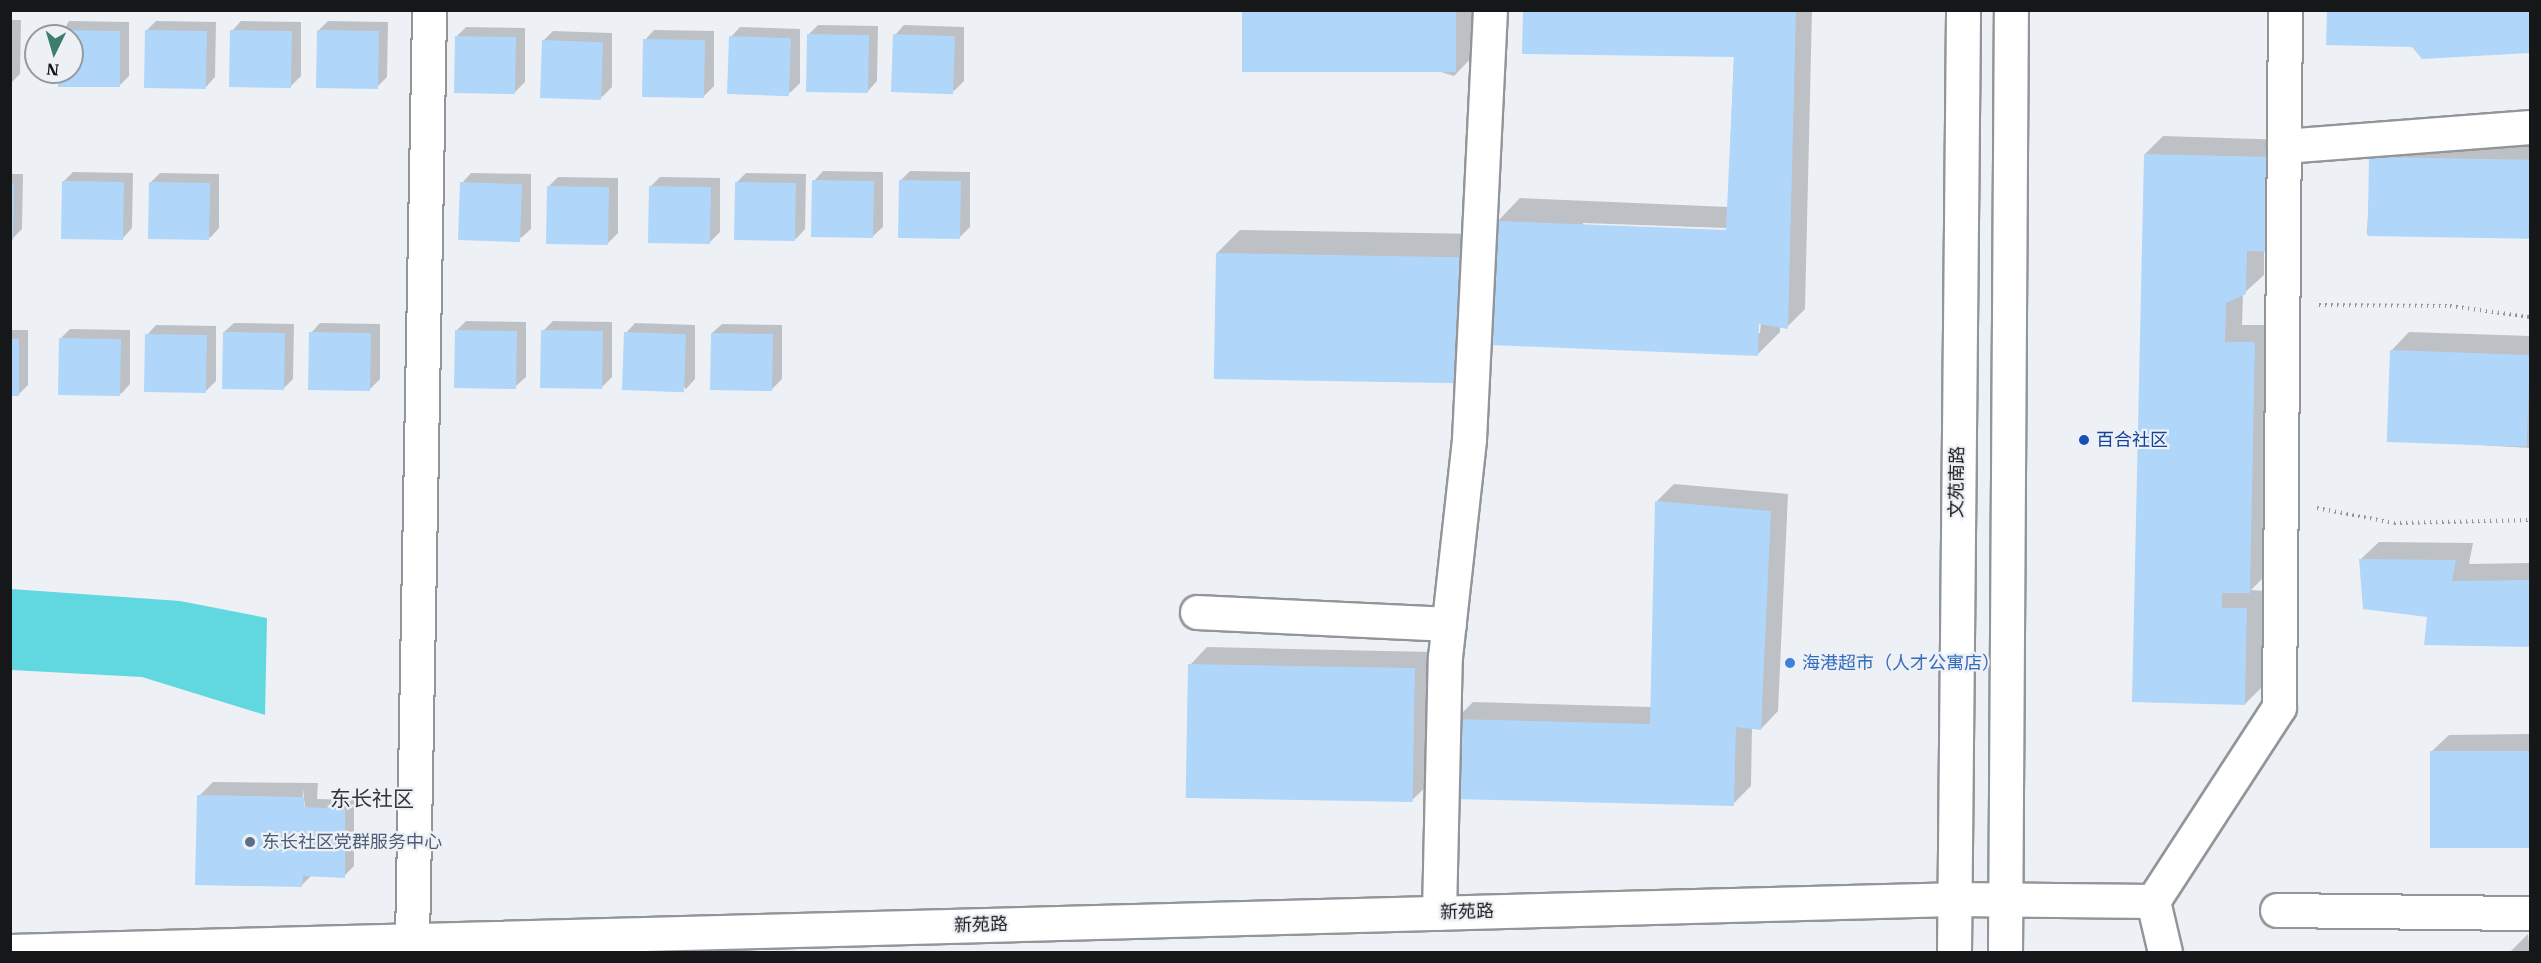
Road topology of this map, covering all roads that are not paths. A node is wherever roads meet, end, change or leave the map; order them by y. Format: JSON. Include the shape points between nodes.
{"nodes":[{"id":1,"x":429,"y":10,"type":"edge"},
{"id":2,"x":1490,"y":10,"type":"edge"},
{"id":3,"x":1963,"y":10,"type":"edge"},
{"id":4,"x":2011,"y":10,"type":"edge"},
{"id":5,"x":2285,"y":10,"type":"edge"},
{"id":6,"x":2530,"y":127,"type":"edge"},
{"id":7,"x":2284,"y":146,"type":"junction"},
{"id":8,"x":1197,"y":612,"type":"dead end"},
{"id":9,"x":1449,"y":624,"type":"junction"},
{"id":10,"x":1952,"y":899,"type":"junction"},
{"id":11,"x":2004,"y":900,"type":"junction"},
{"id":12,"x":2153,"y":901,"type":"junction"},
{"id":13,"x":2277,"y":910,"type":"dead end"},
{"id":14,"x":1439,"y":913,"type":"junction"},
{"id":15,"x":2530,"y":913,"type":"edge"},
{"id":16,"x":1048,"y":938,"type":"edge"},
{"id":17,"x":412,"y":940,"type":"junction"},
{"id":18,"x":10,"y":951,"type":"edge"},
{"id":19,"x":1954,"y":952,"type":"edge"},
{"id":20,"x":2005,"y":952,"type":"edge"},
{"id":21,"x":2165,"y":952,"type":"edge"}],
"edges":[{"from":1,"to":17,"type":"street"},
{"from":2,"to":9,"type":"street","via":[[1469,440]]},
{"from":3,"to":10,"type":"street","name":"文苑南路"},
{"from":4,"to":11,"type":"street"},
{"from":5,"to":7,"type":"street"},
{"from":6,"to":7,"type":"street"},
{"from":7,"to":12,"type":"street","via":[[2279,707]]},
{"from":8,"to":9,"type":"street"},
{"from":9,"to":14,"type":"street"},
{"from":10,"to":11,"type":"street","name":"新苑路"},
{"from":10,"to":14,"type":"street","name":"新苑路"},
{"from":10,"to":19,"type":"street","name":"文苑南路"},
{"from":11,"to":12,"type":"street","name":"新苑路"},
{"from":11,"to":20,"type":"street"},
{"from":12,"to":21,"type":"street"},
{"from":13,"to":15,"type":"street"},
{"from":14,"to":16,"type":"street","name":"新苑路"},
{"from":16,"to":17,"type":"street","name":"新苑路"},
{"from":17,"to":18,"type":"street","name":"新苑路"}]}
